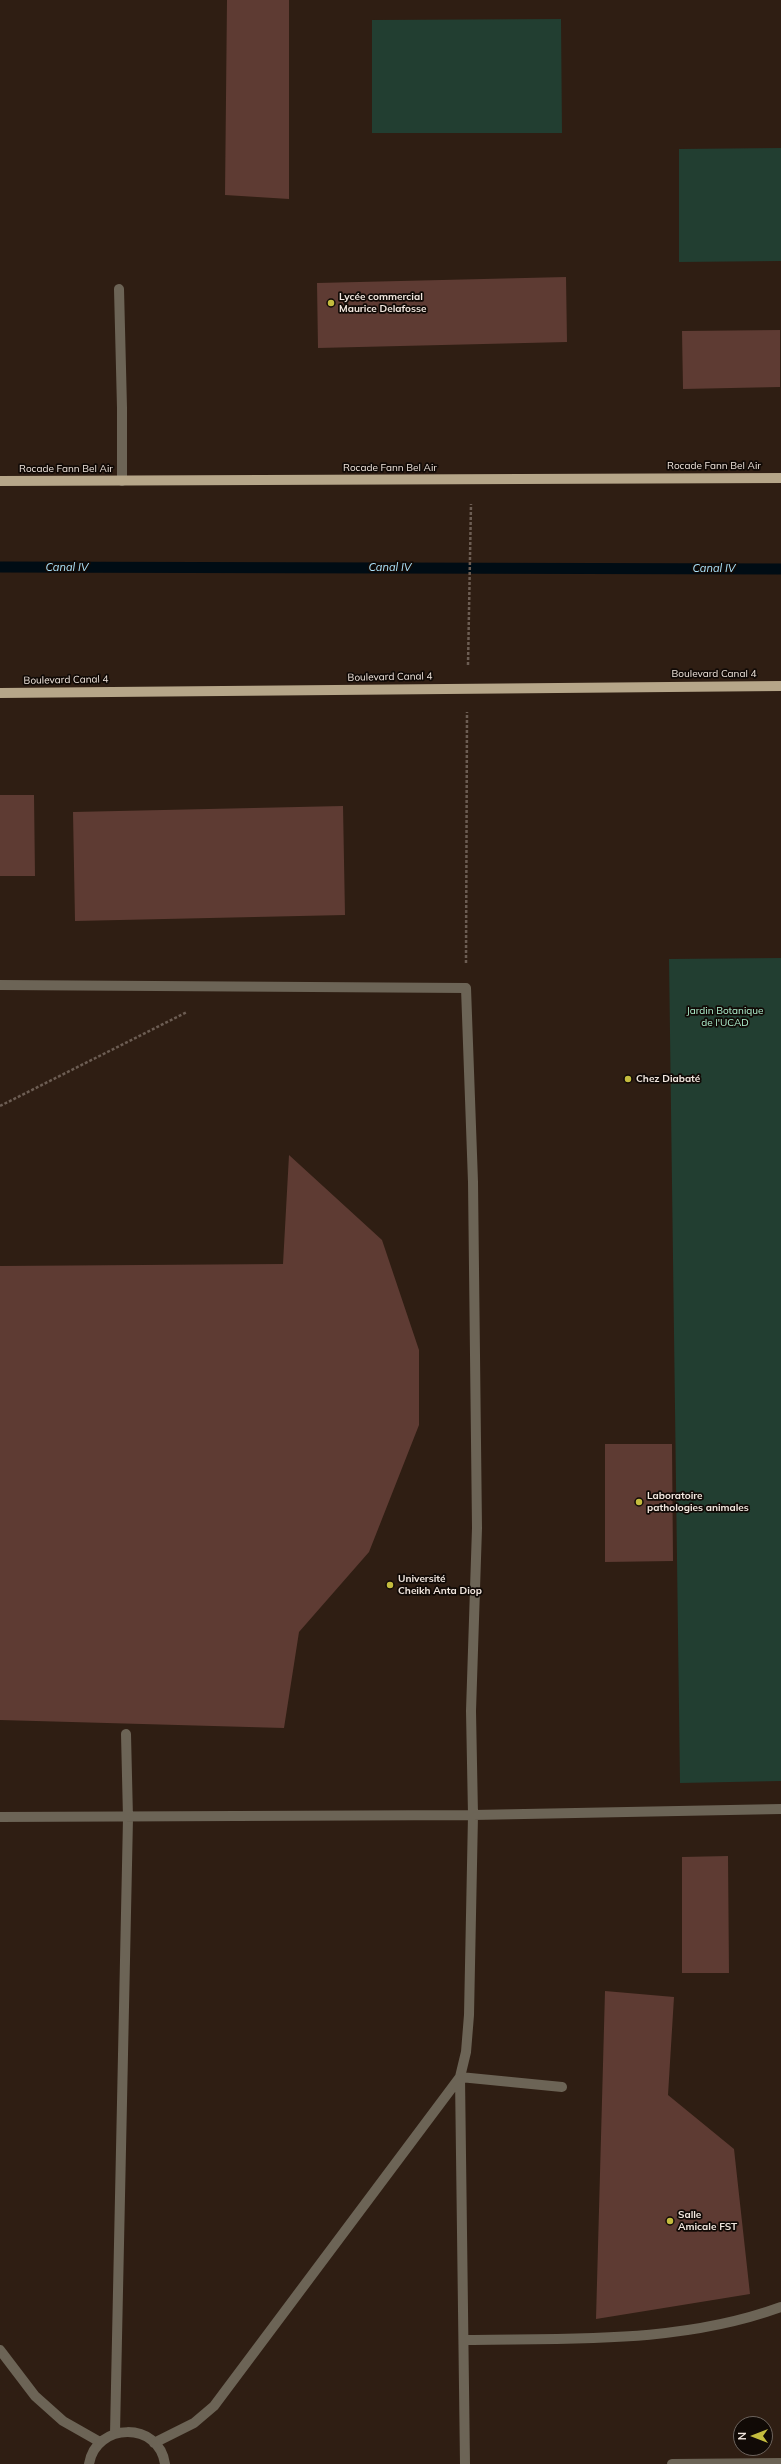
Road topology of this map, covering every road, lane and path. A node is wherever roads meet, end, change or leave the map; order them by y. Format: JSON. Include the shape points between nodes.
{"nodes":[{"id":1,"x":119,"y":290,"type":"dead end"},
{"id":2,"x":781,"y":478,"type":"edge"},
{"id":3,"x":472,"y":479,"type":"junction"},
{"id":4,"x":0,"y":481,"type":"edge"},
{"id":5,"x":122,"y":481,"type":"junction"},
{"id":6,"x":781,"y":686,"type":"edge"},
{"id":7,"x":467,"y":688,"type":"junction"},
{"id":8,"x":0,"y":693,"type":"edge"},
{"id":9,"x":0,"y":985,"type":"edge"},
{"id":10,"x":466,"y":988,"type":"junction"},
{"id":11,"x":190,"y":1011,"type":"dead end"},
{"id":12,"x":0,"y":1106,"type":"edge"},
{"id":13,"x":126,"y":1734,"type":"dead end"},
{"id":14,"x":781,"y":1809,"type":"edge"},
{"id":15,"x":473,"y":1815,"type":"junction"},
{"id":16,"x":0,"y":1817,"type":"edge"},
{"id":17,"x":128,"y":1818,"type":"junction"},
{"id":18,"x":460,"y":2077,"type":"junction"},
{"id":19,"x":562,"y":2087,"type":"dead end"},
{"id":20,"x":781,"y":2307,"type":"edge"},
{"id":21,"x":464,"y":2340,"type":"junction"},
{"id":22,"x":0,"y":2350,"type":"edge"},
{"id":23,"x":115,"y":2433,"type":"junction"},
{"id":24,"x":100,"y":2442,"type":"junction"},
{"id":25,"x":154,"y":2443,"type":"junction"},
{"id":26,"x":781,"y":2463,"type":"edge"},
{"id":27,"x":89,"y":2464,"type":"edge"},
{"id":28,"x":164,"y":2464,"type":"edge"},
{"id":29,"x":465,"y":2464,"type":"edge"},
{"id":30,"x":672,"y":2464,"type":"edge"}],
"edges":[{"from":1,"to":5,"type":"street"},
{"from":2,"to":3,"type":"main road","name":"Rocade Fann Bel Air"},
{"from":3,"to":5,"type":"main road","name":"Rocade Fann Bel Air"},
{"from":3,"to":7,"type":"path","via":[[471,606]]},
{"from":4,"to":5,"type":"main road","name":"Rocade Fann Bel Air"},
{"from":6,"to":7,"type":"main road","name":"Boulevard Canal 4"},
{"from":7,"to":8,"type":"main road","name":"Boulevard Canal 4"},
{"from":7,"to":10,"type":"path"},
{"from":9,"to":10,"type":"street"},
{"from":10,"to":15,"type":"street","via":[[473,1182],[477,1528],[472,1711]]},
{"from":11,"to":12,"type":"path"},
{"from":13,"to":17,"type":"street"},
{"from":14,"to":15,"type":"street"},
{"from":15,"to":17,"type":"street"},
{"from":15,"to":18,"type":"street","via":[[469,2015],[466,2052]]},
{"from":16,"to":17,"type":"street"},
{"from":17,"to":23,"type":"street"},
{"from":18,"to":19,"type":"street"},
{"from":18,"to":21,"type":"street"},
{"from":18,"to":25,"type":"street","via":[[214,2406],[194,2423]]},
{"from":20,"to":21,"type":"street","via":[[749,2319],[643,2337]]},
{"from":21,"to":29,"type":"street"},
{"from":22,"to":24,"type":"street","via":[[35,2396],[63,2421]]},
{"from":23,"to":24,"type":"street"},
{"from":23,"to":25,"type":"street","via":[[136,2432]]},
{"from":24,"to":27,"type":"street","via":[[92,2452]]},
{"from":25,"to":28,"type":"street"},
{"from":26,"to":30,"type":"street"}]}
